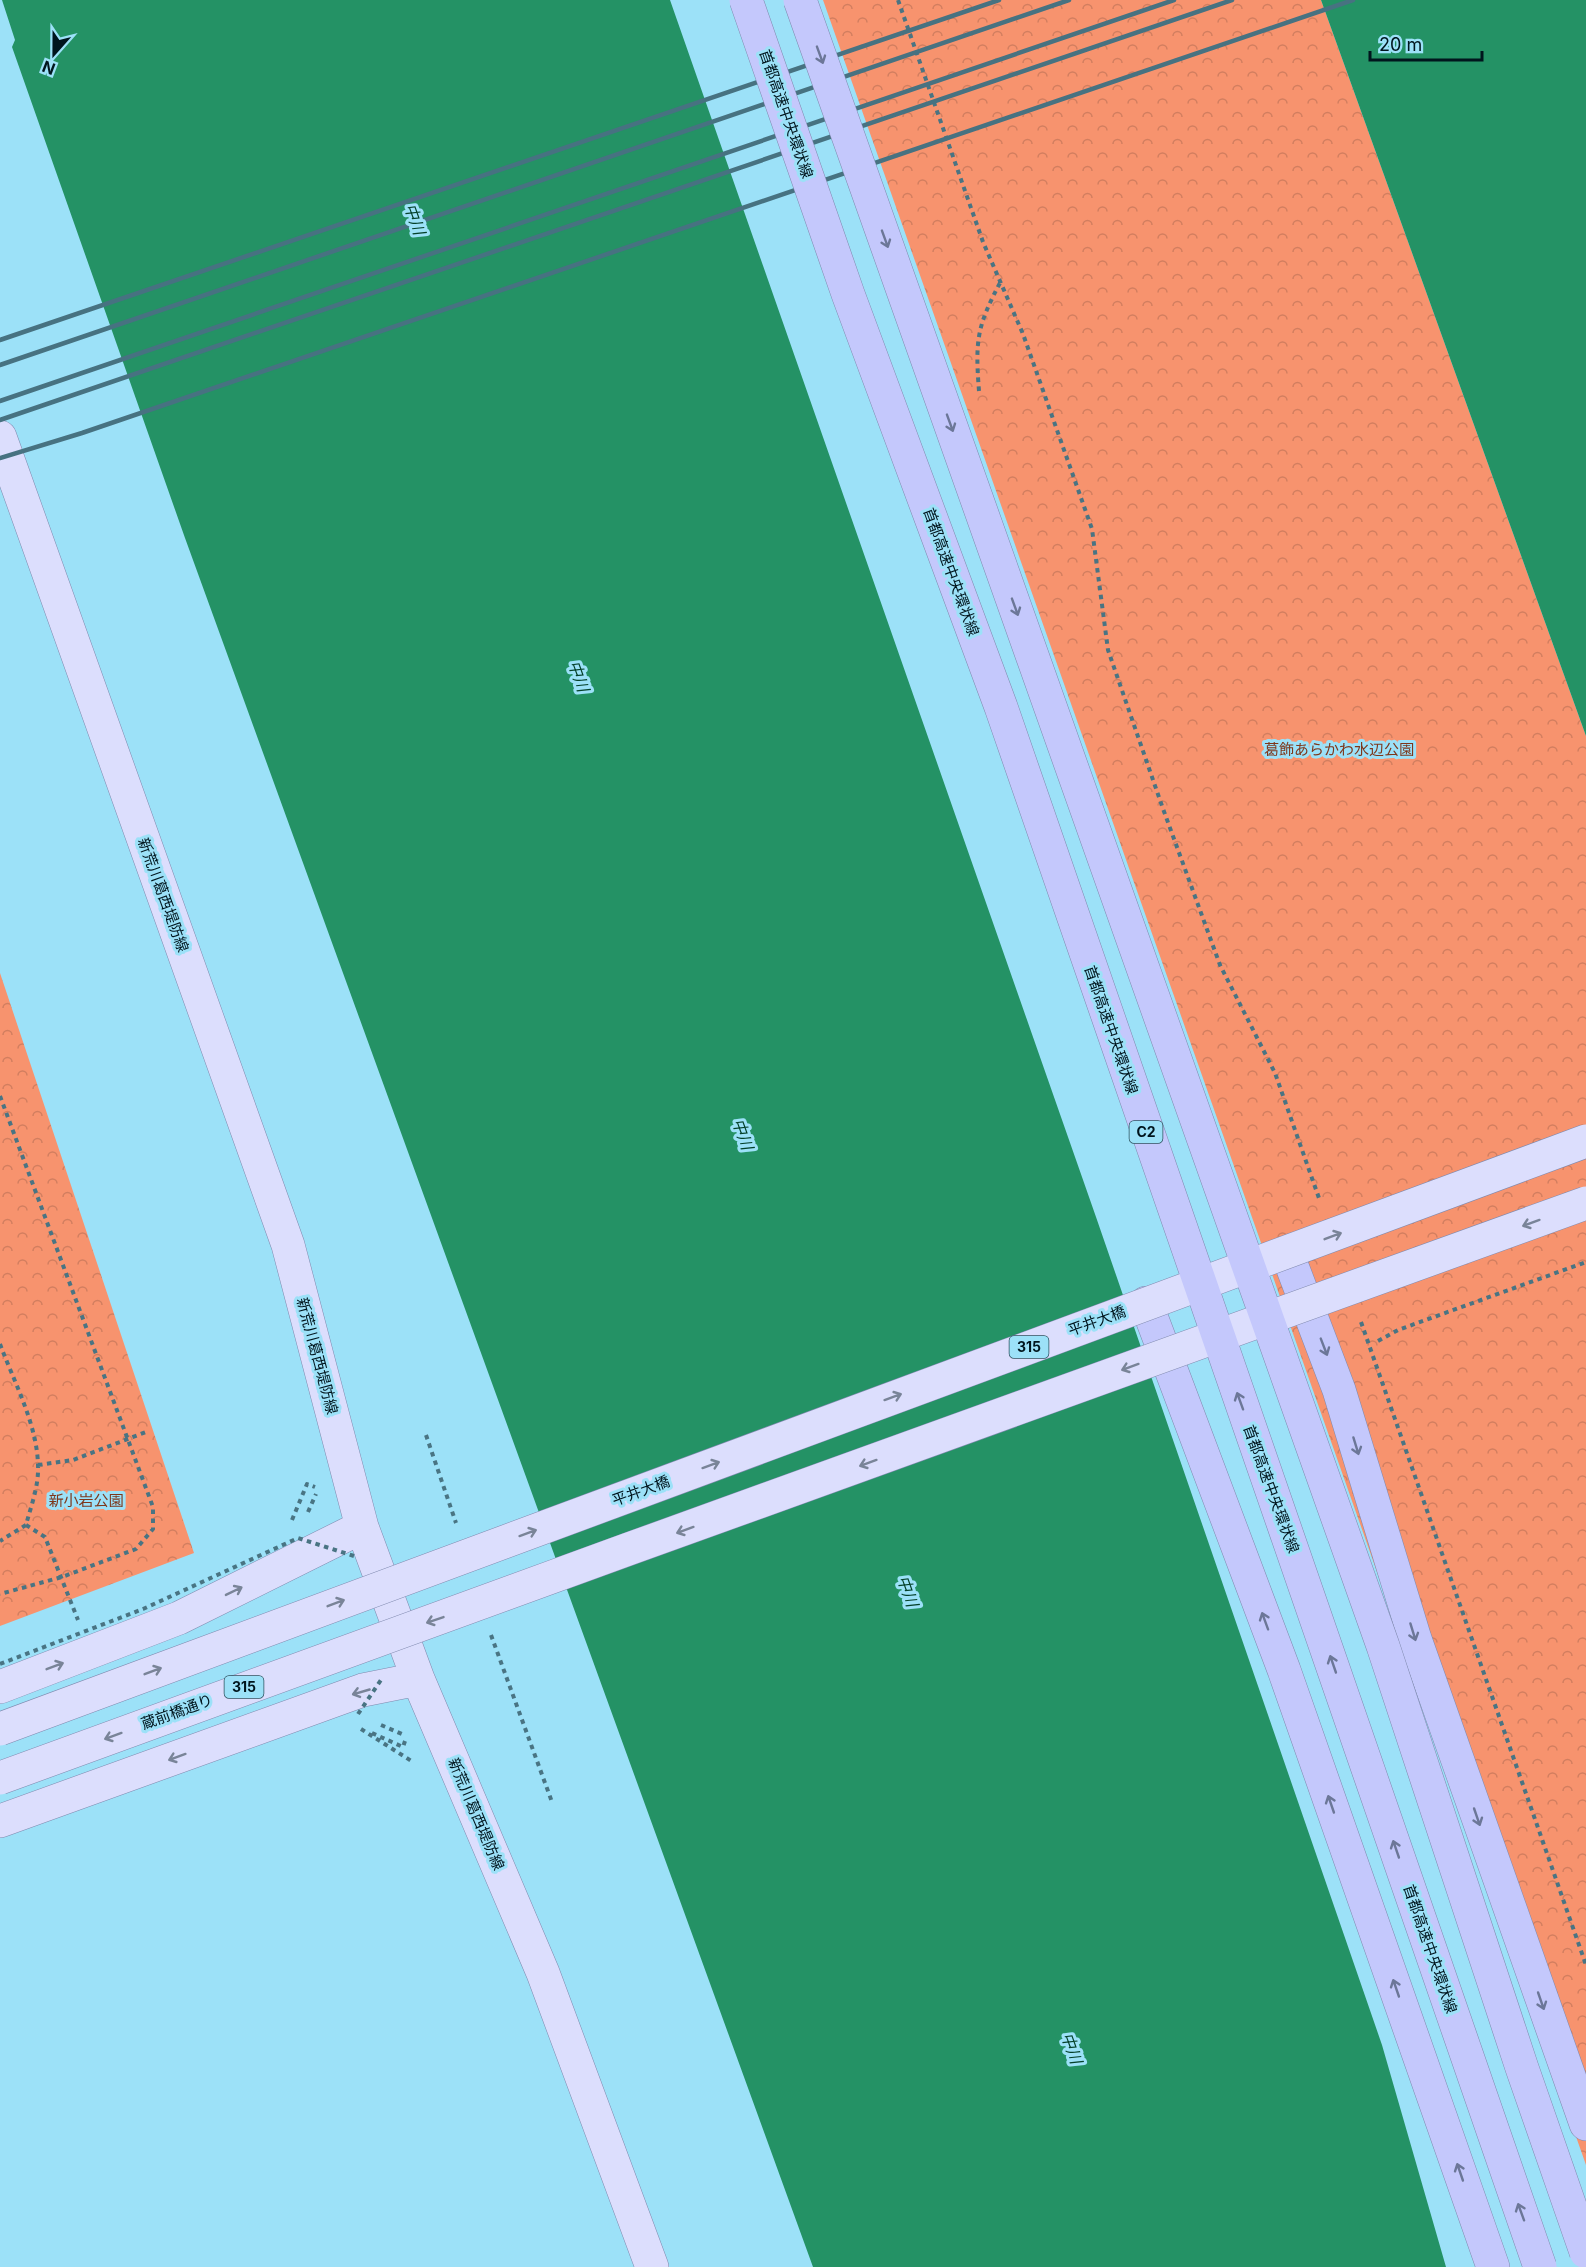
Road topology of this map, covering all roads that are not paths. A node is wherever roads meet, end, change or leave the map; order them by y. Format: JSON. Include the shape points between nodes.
{"nodes":[{"id":1,"x":746,"y":0,"type":"edge"},
{"id":2,"x":800,"y":0,"type":"edge"},
{"id":3,"x":0,"y":437,"type":"edge"},
{"id":4,"x":1586,"y":1141,"type":"edge"},
{"id":5,"x":1586,"y":1203,"type":"edge"},
{"id":6,"x":1287,"y":1253,"type":"junction"},
{"id":7,"x":1146,"y":1303,"type":"junction"},
{"id":8,"x":1308,"y":1306,"type":"junction"},
{"id":9,"x":1166,"y":1354,"type":"junction"},
{"id":10,"x":362,"y":1527,"type":"junction"},
{"id":11,"x":418,"y":1679,"type":"junction"},
{"id":12,"x":0,"y":1687,"type":"edge"},
{"id":13,"x":0,"y":1729,"type":"edge"},
{"id":14,"x":0,"y":1778,"type":"edge"},
{"id":15,"x":0,"y":1821,"type":"edge"},
{"id":16,"x":1586,"y":2124,"type":"edge"},
{"id":17,"x":1586,"y":2252,"type":"edge"},
{"id":18,"x":652,"y":2267,"type":"edge"},
{"id":19,"x":1493,"y":2267,"type":"edge"},
{"id":20,"x":1540,"y":2267,"type":"edge"}],
"edges":[{"from":20,"to":1,"type":"highway","name":"首都高速中央環状線","number":"C2","one_way":true,"bridge":true,"via":[[1001,707],[852,305]]},
{"from":2,"to":17,"type":"highway","one_way":true,"bridge":true,"via":[[1379,1635]]},
{"from":3,"to":10,"type":"main road","name":"新荒川葛西堤防線","via":[[288,1245]]},
{"from":6,"to":4,"type":"main road","name":"平井大橋","number":"315","one_way":true,"bridge":true},
{"from":5,"to":8,"type":"main road","number":"315","one_way":true,"bridge":true},
{"from":6,"to":7,"type":"main road","name":"平井大橋","number":"315","bridge":true},
{"from":6,"to":8,"type":"highway"},
{"from":7,"to":9,"type":"highway"},
{"from":13,"to":7,"type":"main road","name":"平井大橋","number":"315","one_way":true,"bridge":true},
{"from":8,"to":9,"type":"main road","number":"315","bridge":true},
{"from":8,"to":16,"type":"highway","one_way":true,"via":[[1339,1390],[1414,1639]]},
{"from":9,"to":14,"type":"main road","name":"蔵前橋通り","number":"315","one_way":true,"bridge":true,"via":[[490,1616],[253,1683]]},
{"from":19,"to":9,"type":"highway","one_way":true,"via":[[1284,1670]]},
{"from":10,"to":11,"type":"main road","name":"新荒川葛西堤防線"},
{"from":12,"to":10,"type":"main road","one_way":true,"via":[[179,1618]]},
{"from":11,"to":15,"type":"main road","one_way":true,"via":[[363,1690]]},
{"from":11,"to":18,"type":"main road","name":"新荒川葛西堤防線","via":[[543,1973]]}]}
